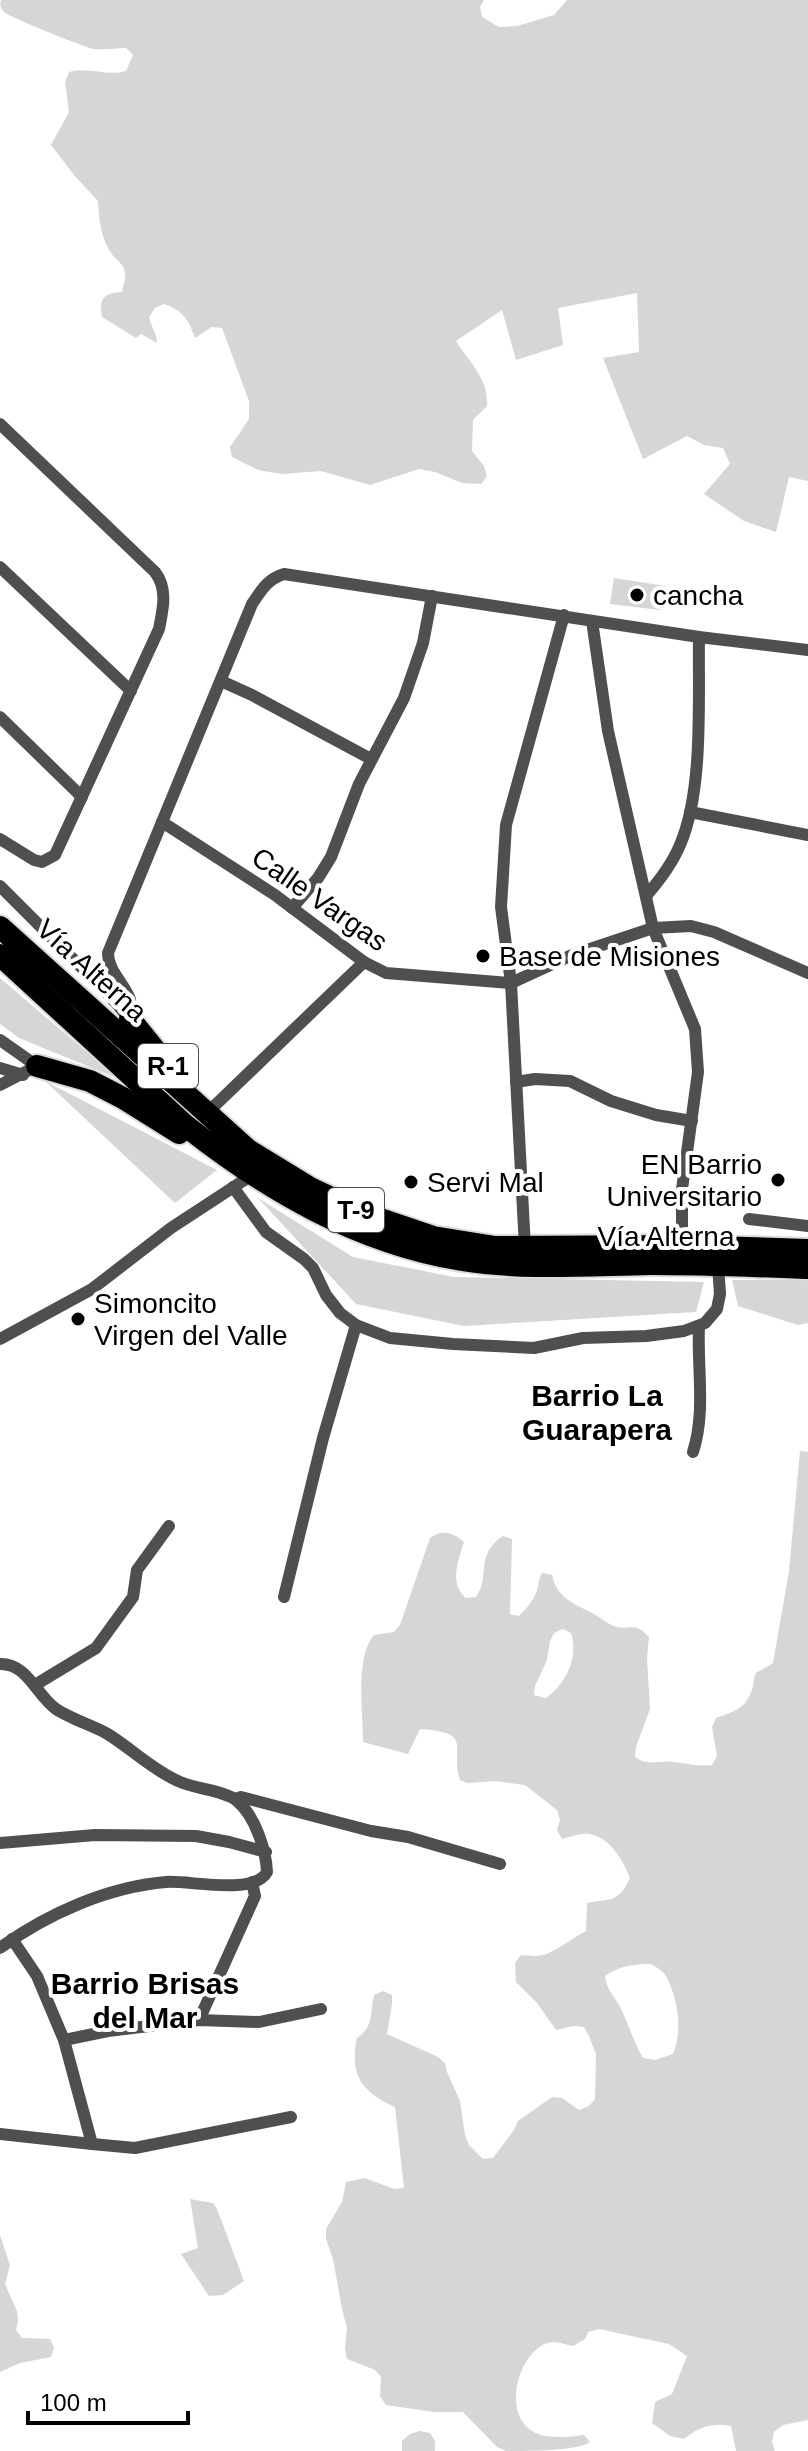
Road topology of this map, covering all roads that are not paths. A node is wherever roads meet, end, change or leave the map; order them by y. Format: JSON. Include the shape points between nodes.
{"nodes":[{"id":1,"x":0,"y":424,"type":"edge"},
{"id":2,"x":0,"y":567,"type":"edge"},
{"id":3,"x":432,"y":596,"type":"junction"},
{"id":4,"x":564,"y":615,"type":"junction"},
{"id":5,"x":592,"y":621,"type":"junction"},
{"id":6,"x":699,"y":637,"type":"junction"},
{"id":7,"x":808,"y":650,"type":"edge"},
{"id":8,"x":221,"y":681,"type":"junction"},
{"id":9,"x":131,"y":691,"type":"junction"},
{"id":10,"x":0,"y":717,"type":"edge"},
{"id":11,"x":371,"y":759,"type":"junction"},
{"id":12,"x":82,"y":797,"type":"junction"},
{"id":13,"x":690,"y":812,"type":"junction"},
{"id":14,"x":162,"y":822,"type":"junction"},
{"id":15,"x":808,"y":835,"type":"edge"},
{"id":16,"x":0,"y":839,"type":"edge"},
{"id":17,"x":0,"y":886,"type":"edge"},
{"id":18,"x":646,"y":896,"type":"junction"},
{"id":19,"x":292,"y":908,"type":"junction"},
{"id":20,"x":0,"y":927,"type":"edge"},
{"id":21,"x":653,"y":928,"type":"junction"},
{"id":22,"x":0,"y":955,"type":"edge"},
{"id":23,"x":364,"y":962,"type":"junction"},
{"id":24,"x":808,"y":973,"type":"edge"},
{"id":25,"x":511,"y":983,"type":"junction"},
{"id":26,"x":130,"y":1019,"type":"junction"},
{"id":27,"x":0,"y":1040,"type":"edge"},
{"id":28,"x":0,"y":1068,"type":"edge"},
{"id":29,"x":30,"y":1070,"type":"junction"},
{"id":30,"x":516,"y":1082,"type":"junction"},
{"id":31,"x":0,"y":1085,"type":"edge"},
{"id":32,"x":206,"y":1114,"type":"junction"},
{"id":33,"x":692,"y":1121,"type":"junction"},
{"id":34,"x":243,"y":1177,"type":"junction"},
{"id":35,"x":749,"y":1219,"type":"dead end"},
{"id":36,"x":808,"y":1226,"type":"edge"},
{"id":37,"x":682,"y":1246,"type":"junction"},
{"id":38,"x":525,"y":1248,"type":"junction"},
{"id":39,"x":808,"y":1250,"type":"edge"},
{"id":40,"x":718,"y":1265,"type":"junction"},
{"id":41,"x":808,"y":1268,"type":"edge"},
{"id":42,"x":356,"y":1325,"type":"junction"},
{"id":43,"x":699,"y":1327,"type":"junction"},
{"id":44,"x":0,"y":1339,"type":"edge"},
{"id":45,"x":693,"y":1452,"type":"dead end"},
{"id":46,"x":169,"y":1526,"type":"dead end"},
{"id":47,"x":284,"y":1597,"type":"dead end"},
{"id":48,"x":0,"y":1664,"type":"edge"},
{"id":49,"x":35,"y":1685,"type":"junction"},
{"id":50,"x":235,"y":1799,"type":"junction"},
{"id":51,"x":0,"y":1843,"type":"edge"},
{"id":52,"x":266,"y":1852,"type":"junction"},
{"id":53,"x":500,"y":1864,"type":"dead end"},
{"id":54,"x":252,"y":1882,"type":"junction"},
{"id":55,"x":12,"y":1939,"type":"junction"},
{"id":56,"x":0,"y":1948,"type":"edge"},
{"id":57,"x":321,"y":2009,"type":"dead end"},
{"id":58,"x":199,"y":2020,"type":"junction"},
{"id":59,"x":64,"y":2040,"type":"junction"},
{"id":60,"x":291,"y":2117,"type":"dead end"},
{"id":61,"x":0,"y":2134,"type":"edge"},
{"id":62,"x":92,"y":2144,"type":"junction"}],
"edges":[{"from":1,"to":9,"type":"street","via":[[161,581],[159,629]]},
{"from":2,"to":9,"type":"street"},
{"from":3,"to":4,"type":"street"},
{"from":3,"to":8,"type":"street","via":[[278,576],[252,604]]},
{"from":3,"to":11,"type":"street","via":[[410,683]]},
{"from":4,"to":5,"type":"street"},
{"from":4,"to":25,"type":"street","via":[[506,825],[501,907]]},
{"from":5,"to":6,"type":"street"},
{"from":5,"to":18,"type":"street","via":[[608,731]]},
{"from":6,"to":7,"type":"street"},
{"from":6,"to":13,"type":"street"},
{"from":8,"to":11,"type":"street"},
{"from":8,"to":14,"type":"street"},
{"from":9,"to":12,"type":"street"},
{"from":10,"to":12,"type":"street"},
{"from":11,"to":19,"type":"street","via":[[331,857]]},
{"from":12,"to":16,"type":"street","via":[[55,855],[46,862]]},
{"from":13,"to":15,"type":"street"},
{"from":13,"to":18,"type":"street","via":[[675,855]]},
{"from":14,"to":19,"type":"street","name":"Calle Vargas"},
{"from":14,"to":26,"type":"street","via":[[108,953],[109,965],[130,998]]},
{"from":17,"to":26,"type":"street","number":"R-1"},
{"from":18,"to":21,"type":"street"},
{"from":19,"to":23,"type":"street","name":"Calle Vargas"},
{"from":20,"to":32,"type":"highway","name":"Vía Alterna","number":"T-9"},
{"from":21,"to":24,"type":"street","via":[[691,926],[714,932]]},
{"from":21,"to":25,"type":"street","via":[[572,955]]},
{"from":21,"to":33,"type":"street","via":[[695,1029],[698,1072]]},
{"from":22,"to":34,"type":"highway","name":"Vía Alterna","number":"T-9"},
{"from":23,"to":25,"type":"street","name":"Calle Vargas","via":[[386,973]]},
{"from":23,"to":32,"type":"street"},
{"from":25,"to":30,"type":"street"},
{"from":26,"to":32,"type":"highway","number":"R-1"},
{"from":27,"to":29,"type":"street","number":"T-9"},
{"from":28,"to":29,"type":"street"},
{"from":29,"to":31,"type":"street"},
{"from":29,"to":34,"type":"highway","number":"T-9","via":[[70,1074],[101,1086]]},
{"from":30,"to":33,"type":"street","via":[[570,1081],[611,1101]]},
{"from":30,"to":38,"type":"street"},
{"from":32,"to":38,"type":"highway","name":"Vía Alterna","number":"T-9","via":[[273,1167],[368,1215],[433,1237]]},
{"from":33,"to":37,"type":"street","via":[[682,1189]]},
{"from":34,"to":40,"type":"highway","name":"Vía Alterna","number":"T-9","via":[[399,1245],[461,1260],[546,1267]]},
{"from":34,"to":42,"type":"street","via":[[259,1225],[308,1263],[332,1304]]},
{"from":34,"to":44,"type":"street","via":[[92,1289]]},
{"from":35,"to":36,"type":"street"},
{"from":37,"to":38,"type":"highway","name":"Vía Alterna","number":"T-9"},
{"from":37,"to":39,"type":"highway","name":"Vía Alterna","number":"T-9"},
{"from":40,"to":41,"type":"highway","name":"Vía Alterna","number":"T-9"},
{"from":40,"to":43,"type":"street","via":[[717,1309]]},
{"from":42,"to":43,"type":"street","via":[[390,1338],[534,1348]]},
{"from":42,"to":47,"type":"street"},
{"from":43,"to":45,"type":"street","via":[[700,1431]]},
{"from":46,"to":49,"type":"street","via":[[137,1570],[133,1597],[96,1648]]},
{"from":48,"to":49,"type":"street","via":[[13,1667]]},
{"from":49,"to":50,"type":"street","via":[[56,1709],[109,1735],[166,1776]]},
{"from":50,"to":52,"type":"street"},
{"from":50,"to":53,"type":"street","via":[[408,1837]]},
{"from":51,"to":52,"type":"street","via":[[95,1835],[196,1836]]},
{"from":52,"to":54,"type":"street","via":[[266,1875]]},
{"from":54,"to":55,"type":"street","via":[[167,1882],[128,1888],[53,1915]]},
{"from":54,"to":58,"type":"street","via":[[255,1896]]},
{"from":55,"to":56,"type":"street"},
{"from":55,"to":59,"type":"street","via":[[37,1976]]},
{"from":57,"to":58,"type":"street","via":[[259,2022]]},
{"from":58,"to":59,"type":"street"},
{"from":59,"to":62,"type":"street"},
{"from":60,"to":62,"type":"street","via":[[135,2148]]},
{"from":61,"to":62,"type":"street"}]}
